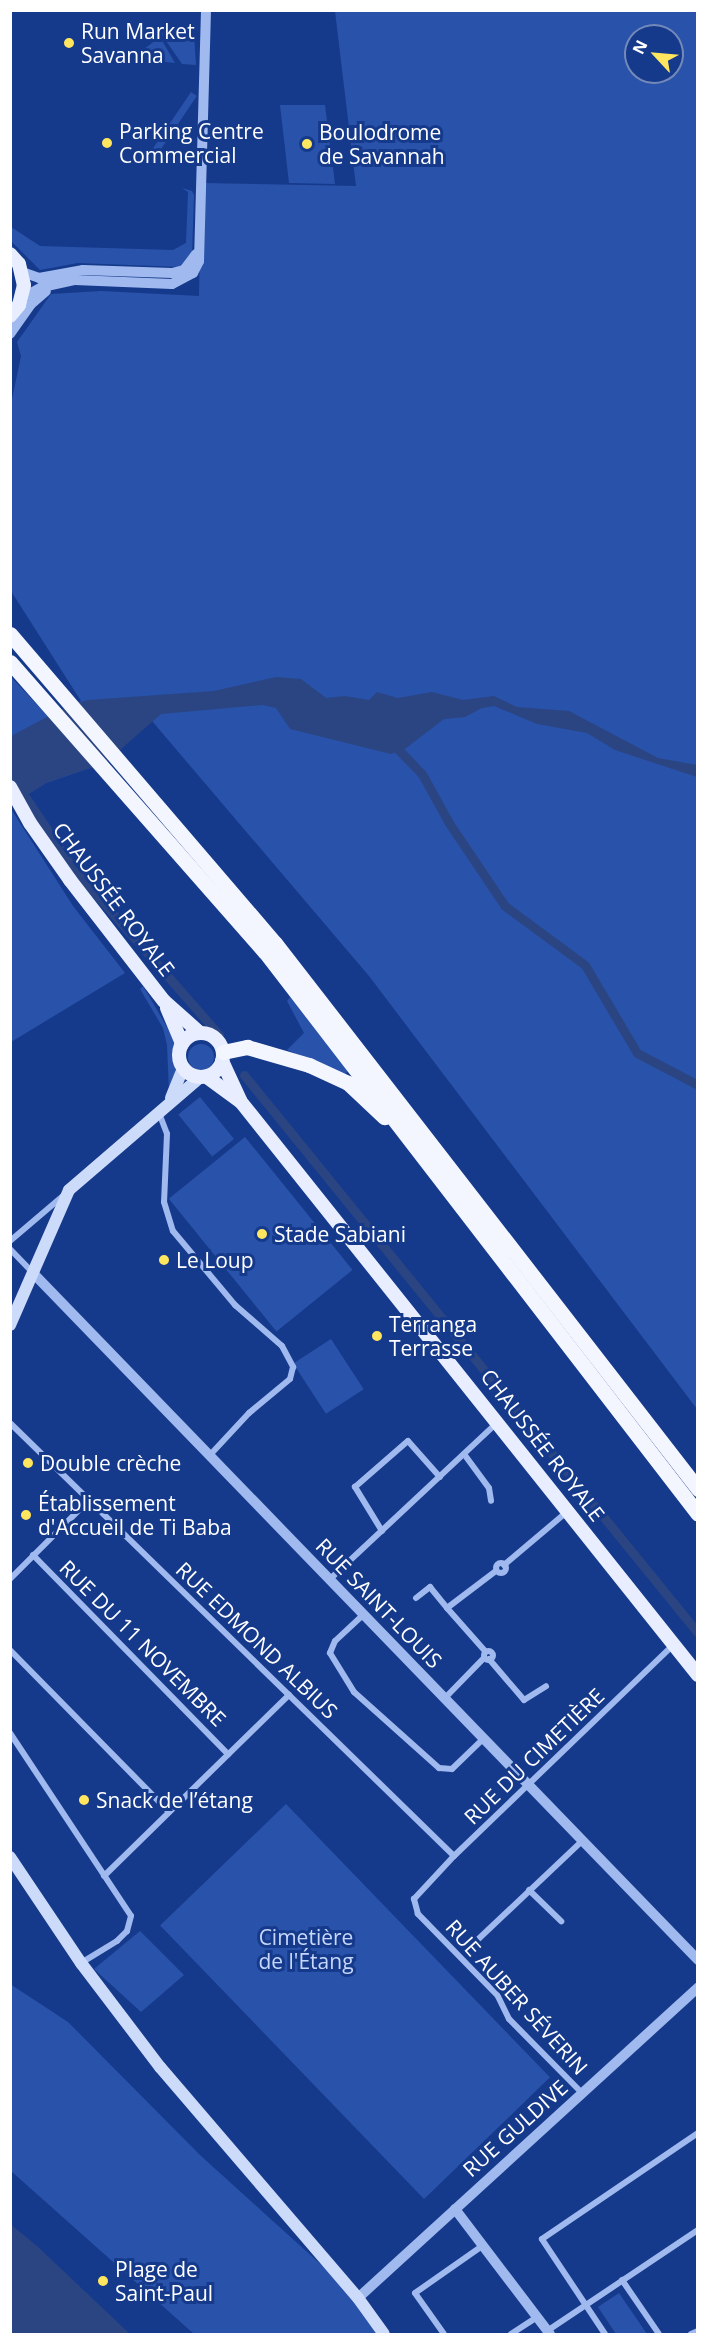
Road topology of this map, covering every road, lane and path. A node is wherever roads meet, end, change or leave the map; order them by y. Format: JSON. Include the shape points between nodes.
{"nodes":[{"id":1,"x":206,"y":10,"type":"edge"},
{"id":2,"x":199,"y":245,"type":"junction"},
{"id":3,"x":10,"y":254,"type":"edge"},
{"id":4,"x":22,"y":272,"type":"junction"},
{"id":5,"x":60,"y":283,"type":"junction"},
{"id":6,"x":22,"y":298,"type":"junction"},
{"id":7,"x":10,"y":316,"type":"edge"},
{"id":8,"x":10,"y":334,"type":"edge"},
{"id":9,"x":10,"y":632,"type":"edge"},
{"id":10,"x":10,"y":662,"type":"edge"},
{"id":11,"x":122,"y":775,"type":"junction"},
{"id":12,"x":10,"y":787,"type":"edge"},
{"id":13,"x":164,"y":1001,"type":"junction"},
{"id":14,"x":200,"y":1034,"type":"junction"},
{"id":15,"x":182,"y":1044,"type":"junction"},
{"id":16,"x":222,"y":1057,"type":"junction"},
{"id":17,"x":183,"y":1069,"type":"junction"},
{"id":18,"x":203,"y":1077,"type":"junction"},
{"id":19,"x":169,"y":1102,"type":"junction"},
{"id":20,"x":241,"y":1102,"type":"junction"},
{"id":21,"x":159,"y":1111,"type":"junction"},
{"id":22,"x":422,"y":1157,"type":"junction"},
{"id":23,"x":69,"y":1190,"type":"junction"},
{"id":24,"x":10,"y":1241,"type":"edge"},
{"id":25,"x":10,"y":1250,"type":"edge"},
{"id":26,"x":33,"y":1273,"type":"junction"},
{"id":27,"x":10,"y":1325,"type":"edge"},
{"id":28,"x":498,"y":1422,"type":"junction"},
{"id":29,"x":10,"y":1423,"type":"edge"},
{"id":30,"x":464,"y":1454,"type":"junction"},
{"id":31,"x":209,"y":1456,"type":"junction"},
{"id":32,"x":440,"y":1476,"type":"junction"},
{"id":33,"x":698,"y":1489,"type":"edge"},
{"id":34,"x":89,"y":1500,"type":"junction"},
{"id":35,"x":491,"y":1501,"type":"dead end"},
{"id":36,"x":568,"y":1511,"type":"junction"},
{"id":37,"x":698,"y":1514,"type":"edge"},
{"id":38,"x":382,"y":1531,"type":"junction"},
{"id":39,"x":33,"y":1555,"type":"junction"},
{"id":40,"x":10,"y":1579,"type":"edge"},
{"id":41,"x":329,"y":1580,"type":"junction"},
{"id":42,"x":416,"y":1598,"type":"dead end"},
{"id":43,"x":447,"y":1608,"type":"junction"},
{"id":44,"x":363,"y":1615,"type":"junction"},
{"id":45,"x":674,"y":1645,"type":"junction"},
{"id":46,"x":10,"y":1650,"type":"edge"},
{"id":47,"x":486,"y":1656,"type":"junction"},
{"id":48,"x":698,"y":1675,"type":"edge"},
{"id":49,"x":546,"y":1686,"type":"dead end"},
{"id":50,"x":289,"y":1695,"type":"junction"},
{"id":51,"x":444,"y":1699,"type":"junction"},
{"id":52,"x":10,"y":1733,"type":"edge"},
{"id":53,"x":483,"y":1739,"type":"junction"},
{"id":54,"x":228,"y":1754,"type":"junction"},
{"id":55,"x":528,"y":1784,"type":"junction"},
{"id":56,"x":169,"y":1812,"type":"junction"},
{"id":57,"x":582,"y":1841,"type":"junction"},
{"id":58,"x":454,"y":1856,"type":"junction"},
{"id":59,"x":10,"y":1857,"type":"edge"},
{"id":60,"x":104,"y":1876,"type":"junction"},
{"id":61,"x":528,"y":1890,"type":"junction"},
{"id":62,"x":418,"y":1893,"type":"joint"},
{"id":63,"x":561,"y":1921,"type":"dead end"},
{"id":64,"x":471,"y":1946,"type":"dead end"},
{"id":65,"x":698,"y":1960,"type":"edge"},
{"id":66,"x":81,"y":1963,"type":"junction"},
{"id":67,"x":698,"y":1987,"type":"edge"},
{"id":68,"x":582,"y":2093,"type":"junction"},
{"id":69,"x":698,"y":2133,"type":"edge"},
{"id":70,"x":455,"y":2209,"type":"junction"},
{"id":71,"x":698,"y":2230,"type":"edge"},
{"id":72,"x":482,"y":2246,"type":"junction"},
{"id":73,"x":622,"y":2280,"type":"junction"},
{"id":74,"x":358,"y":2298,"type":"junction"},
{"id":75,"x":585,"y":2305,"type":"junction"},
{"id":76,"x":537,"y":2317,"type":"junction"},
{"id":77,"x":698,"y":2331,"type":"edge"},
{"id":78,"x":548,"y":2333,"type":"edge"},
{"id":79,"x":384,"y":2334,"type":"edge"},
{"id":80,"x":444,"y":2334,"type":"edge"},
{"id":81,"x":512,"y":2334,"type":"edge"},
{"id":82,"x":605,"y":2334,"type":"edge"},
{"id":83,"x":659,"y":2334,"type":"edge"},
{"id":84,"x":692,"y":2334,"type":"edge"}],
"edges":[{"from":1,"to":2,"type":"street"},
{"from":2,"to":4,"type":"street","via":[[193,262],[172,273],[83,270],[39,278]]},
{"from":2,"to":5,"type":"street","via":[[199,261],[193,273],[172,284],[85,278]]},
{"from":3,"to":4,"type":"main road"},
{"from":4,"to":6,"type":"main road"},
{"from":5,"to":6,"type":"street"},
{"from":5,"to":8,"type":"street","via":[[37,297]]},
{"from":6,"to":7,"type":"main road"},
{"from":9,"to":11,"type":"highway","via":[[67,698]]},
{"from":10,"to":11,"type":"highway"},
{"from":11,"to":22,"type":"highway","via":[[265,952]]},
{"from":11,"to":33,"type":"highway","via":[[207,858],[312,988]]},
{"from":12,"to":13,"type":"main road","name":"CHAUSSÉE ROYALE","via":[[30,823]]},
{"from":13,"to":14,"type":"main road","name":"CHAUSSÉE ROYALE"},
{"from":13,"to":15,"type":"main road","name":"CHAUSSÉE ROYALE"},
{"from":14,"to":15,"type":"main road"},
{"from":14,"to":16,"type":"main road","via":[[212,1036]]},
{"from":15,"to":17,"type":"main road","via":[[179,1057]]},
{"from":16,"to":18,"type":"main road"},
{"from":16,"to":20,"type":"main road","name":"CHAUSSÉE ROYALE"},
{"from":16,"to":22,"type":"highway","via":[[237,1047],[262,1049],[330,1074],[358,1091]]},
{"from":17,"to":18,"type":"main road"},
{"from":17,"to":19,"type":"main road"},
{"from":18,"to":19,"type":"main road"},
{"from":18,"to":20,"type":"main road","name":"CHAUSSÉE ROYALE"},
{"from":19,"to":21,"type":"main road"},
{"from":20,"to":28,"type":"main road","name":"CHAUSSÉE ROYALE"},
{"from":21,"to":23,"type":"main road"},
{"from":21,"to":31,"type":"street","via":[[167,1134],[164,1202],[173,1231],[235,1305],[282,1346],[293,1367],[290,1379],[249,1413]]},
{"from":22,"to":37,"type":"highway"},
{"from":23,"to":24,"type":"street"},
{"from":23,"to":26,"type":"main road"},
{"from":25,"to":26,"type":"street"},
{"from":26,"to":27,"type":"main road"},
{"from":26,"to":31,"type":"street","name":"RUE SAINT-LOUIS"},
{"from":28,"to":30,"type":"street"},
{"from":28,"to":36,"type":"main road","name":"CHAUSSÉE ROYALE"},
{"from":29,"to":34,"type":"street","name":"RUE EDMOND ALBIUS"},
{"from":30,"to":32,"type":"street"},
{"from":30,"to":35,"type":"street","via":[[489,1488]]},
{"from":31,"to":41,"type":"street","name":"RUE SAINT-LOUIS"},
{"from":32,"to":38,"type":"street"},
{"from":32,"to":38,"type":"street","via":[[408,1441],[355,1487]]},
{"from":34,"to":39,"type":"street"},
{"from":34,"to":50,"type":"street","name":"RUE EDMOND ALBIUS"},
{"from":36,"to":43,"type":"street","via":[[504,1565],[504,1572],[496,1571]]},
{"from":36,"to":45,"type":"main road","name":"CHAUSSÉE ROYALE"},
{"from":38,"to":41,"type":"street"},
{"from":39,"to":40,"type":"street"},
{"from":39,"to":54,"type":"street","name":"RUE DU 11 NOVEMBRE"},
{"from":41,"to":44,"type":"street","name":"RUE SAINT-LOUIS"},
{"from":42,"to":43,"type":"street","via":[[430,1587]]},
{"from":43,"to":47,"type":"street"},
{"from":44,"to":51,"type":"street","name":"RUE SAINT-LOUIS"},
{"from":44,"to":53,"type":"street","via":[[335,1641],[330,1653],[354,1692],[439,1768],[452,1769]]},
{"from":45,"to":48,"type":"main road","name":"CHAUSSÉE ROYALE"},
{"from":45,"to":55,"type":"street","name":"RUE DU CIMETIÈRE"},
{"from":46,"to":56,"type":"street"},
{"from":47,"to":49,"type":"street","via":[[524,1700]]},
{"from":47,"to":51,"type":"street"},
{"from":50,"to":54,"type":"street"},
{"from":50,"to":58,"type":"street","name":"RUE EDMOND ALBIUS"},
{"from":51,"to":53,"type":"street","name":"RUE SAINT-LOUIS"},
{"from":52,"to":60,"type":"street"},
{"from":53,"to":55,"type":"street","name":"RUE SAINT-LOUIS"},
{"from":54,"to":56,"type":"street"},
{"from":55,"to":57,"type":"street","name":"RUE SAINT-LOUIS"},
{"from":55,"to":58,"type":"street","name":"RUE DU CIMETIÈRE"},
{"from":56,"to":60,"type":"street"},
{"from":57,"to":61,"type":"street","name":"RUE AUBER SÉVERIN"},
{"from":57,"to":65,"type":"street","name":"RUE SAINT-LOUIS"},
{"from":58,"to":62,"type":"street","name":"RUE DU CIMETIÈRE"},
{"from":59,"to":66,"type":"main road"},
{"from":60,"to":66,"type":"street","via":[[131,1916],[127,1931],[117,1941]]},
{"from":61,"to":63,"type":"street"},
{"from":61,"to":64,"type":"street","name":"RUE AUBER SÉVERIN"},
{"from":62,"to":68,"type":"street","name":"RUE AUBER SÉVERIN","via":[[414,1899],[418,1914],[498,1996],[509,2019]]},
{"from":66,"to":74,"type":"main road","via":[[160,2067]]},
{"from":67,"to":68,"type":"street","name":"RUE GULDIVE"},
{"from":68,"to":70,"type":"street","name":"RUE GULDIVE"},
{"from":69,"to":75,"type":"street","via":[[542,2240]]},
{"from":70,"to":72,"type":"street"},
{"from":70,"to":74,"type":"street","name":"RUE GULDIVE"},
{"from":71,"to":73,"type":"street"},
{"from":72,"to":76,"type":"street"},
{"from":72,"to":80,"type":"street","via":[[415,2293]]},
{"from":73,"to":75,"type":"street"},
{"from":73,"to":83,"type":"street"},
{"from":74,"to":79,"type":"main road"},
{"from":75,"to":78,"type":"street"},
{"from":75,"to":82,"type":"street"},
{"from":76,"to":78,"type":"street"},
{"from":76,"to":81,"type":"street"},
{"from":77,"to":84,"type":"street"}]}
